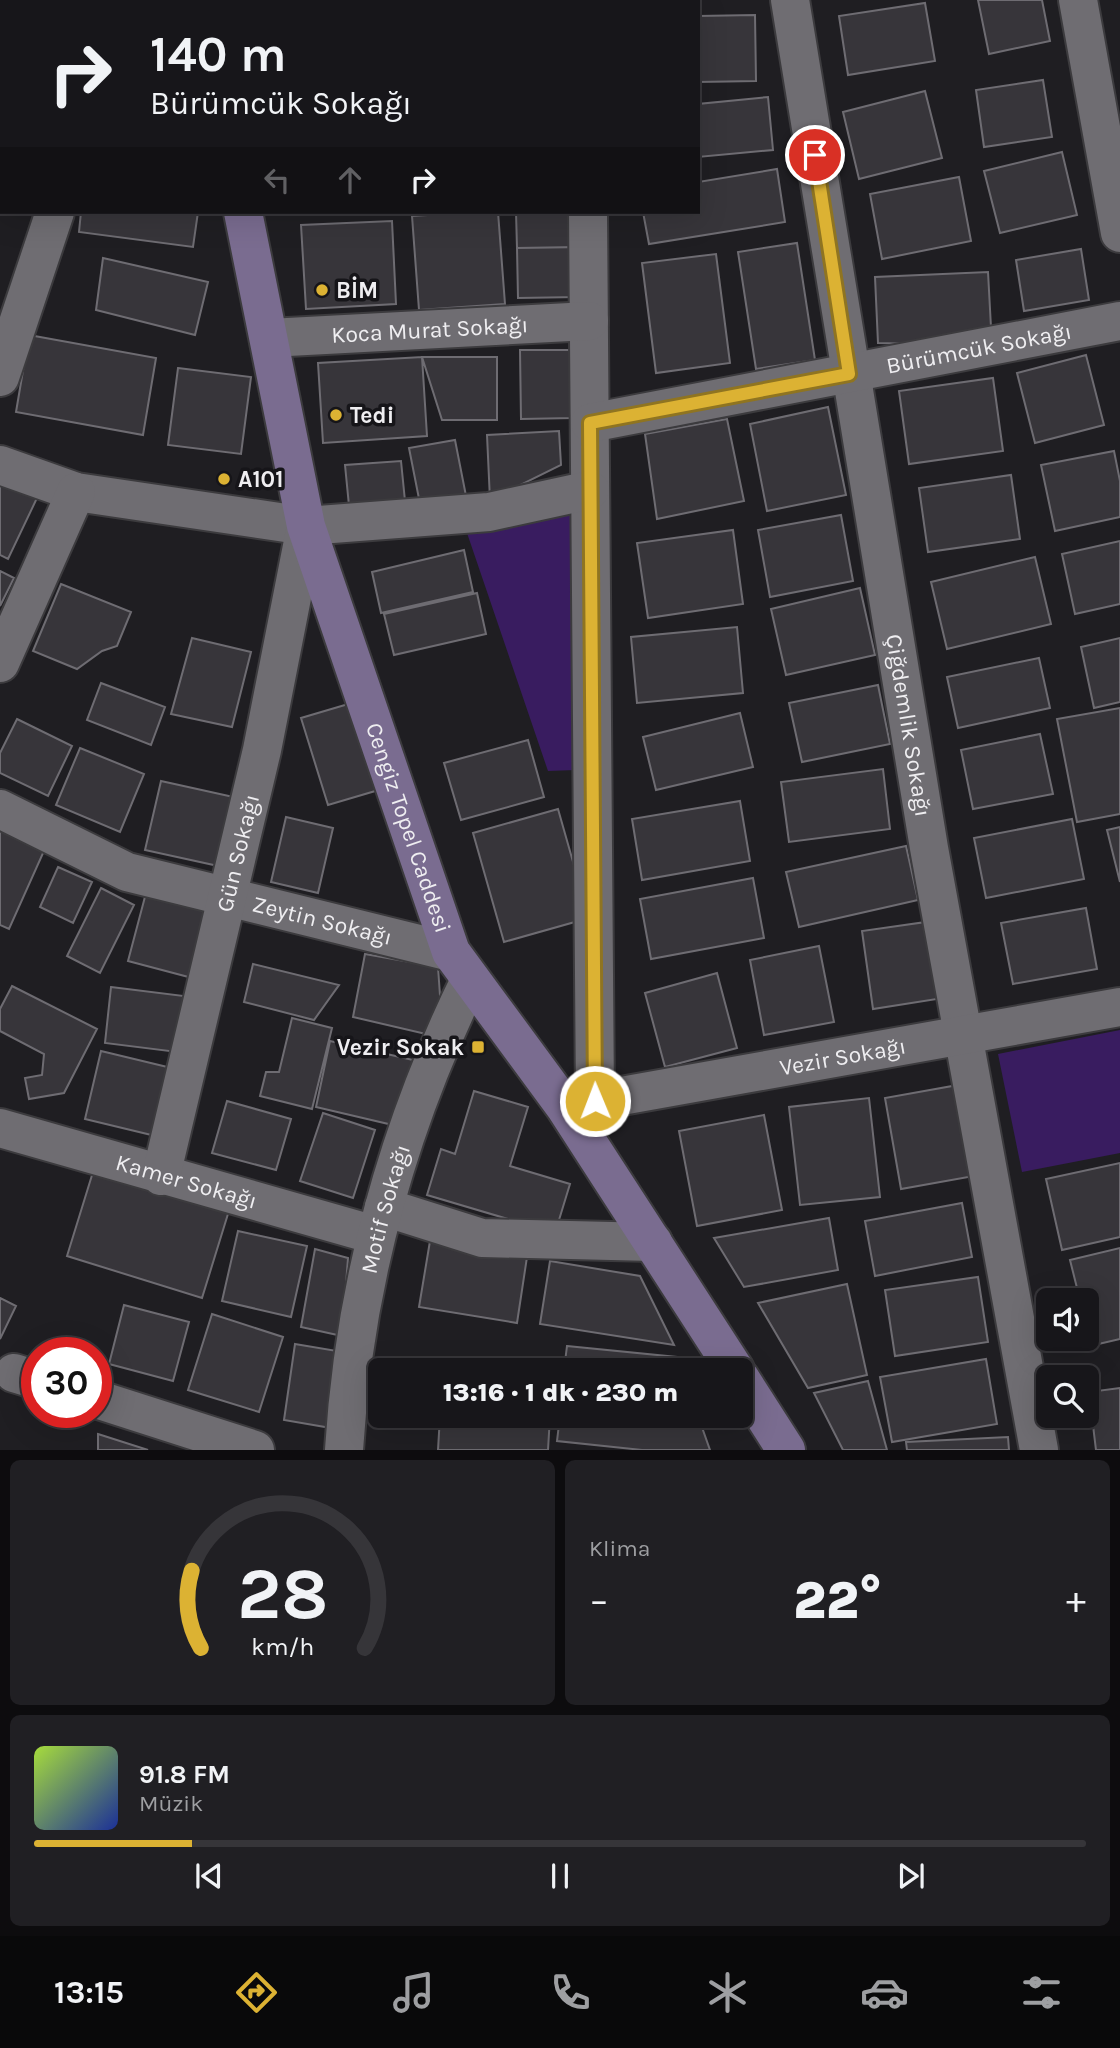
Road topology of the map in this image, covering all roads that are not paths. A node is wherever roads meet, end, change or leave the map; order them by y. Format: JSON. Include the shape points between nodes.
{"nodes":[{"id":1,"x":790,"y":0,"type":"edge"},
{"id":2,"x":1078,"y":0,"type":"edge"},
{"id":3,"x":54,"y":214,"type":"edge"},
{"id":4,"x":243,"y":214,"type":"edge"},
{"id":5,"x":588,"y":214,"type":"edge"},
{"id":6,"x":1120,"y":233,"type":"edge"},
{"id":7,"x":12,"y":300,"type":"edge"},
{"id":8,"x":589,"y":321,"type":"junction"},
{"id":9,"x":1120,"y":321,"type":"edge"},
{"id":10,"x":270,"y":338,"type":"junction"},
{"id":11,"x":849,"y":374,"type":"junction"},
{"id":12,"x":0,"y":377,"type":"edge"},
{"id":13,"x":590,"y":423,"type":"junction"},
{"id":14,"x":0,"y":465,"type":"edge"},
{"id":15,"x":590,"y":490,"type":"junction"},
{"id":16,"x":76,"y":492,"type":"junction"},
{"id":17,"x":306,"y":526,"type":"junction"},
{"id":18,"x":0,"y":663,"type":"edge"},
{"id":19,"x":0,"y":809,"type":"edge"},
{"id":20,"x":227,"y":896,"type":"junction"},
{"id":21,"x":461,"y":966,"type":"junction"},
{"id":22,"x":1120,"y":1007,"type":"edge"},
{"id":23,"x":964,"y":1035,"type":"junction"},
{"id":24,"x":580,"y":1104,"type":"junction"},
{"id":25,"x":0,"y":1128,"type":"edge"},
{"id":26,"x":161,"y":1176,"type":"junction"},
{"id":27,"x":379,"y":1221,"type":"junction"},
{"id":28,"x":653,"y":1242,"type":"junction"},
{"id":29,"x":727,"y":1358,"type":"edge"},
{"id":30,"x":753,"y":1398,"type":"edge"},
{"id":31,"x":112,"y":1404,"type":"edge"},
{"id":32,"x":255,"y":1450,"type":"edge"},
{"id":33,"x":344,"y":1450,"type":"edge"},
{"id":34,"x":786,"y":1450,"type":"edge"},
{"id":35,"x":1039,"y":1450,"type":"edge"}],
"edges":[{"from":1,"to":11,"type":"street","name":"Çiğdemlik Sokağı"},
{"from":2,"to":6,"type":"street"},
{"from":3,"to":7,"type":"street"},
{"from":4,"to":10,"type":"street","name":"Cengiz Topel Caddesi"},
{"from":5,"to":8,"type":"street"},
{"from":7,"to":12,"type":"street"},
{"from":8,"to":10,"type":"street","name":"Koca Murat Sokağı"},
{"from":8,"to":13,"type":"street"},
{"from":9,"to":11,"type":"street","name":"Bürümcük Sokağı"},
{"from":10,"to":17,"type":"street","name":"Cengiz Topel Caddesi"},
{"from":11,"to":13,"type":"street","name":"Bürümcük Sokağı"},
{"from":11,"to":23,"type":"street","name":"Çiğdemlik Sokağı"},
{"from":13,"to":15,"type":"street"},
{"from":14,"to":16,"type":"street"},
{"from":15,"to":17,"type":"street","via":[[489,512]]},
{"from":15,"to":24,"type":"street"},
{"from":16,"to":17,"type":"street"},
{"from":16,"to":18,"type":"street"},
{"from":17,"to":20,"type":"street","name":"Gün Sokağı","via":[[262,750]]},
{"from":17,"to":21,"type":"street","name":"Cengiz Topel Caddesi"},
{"from":19,"to":20,"type":"street","name":"Zeytin Sokağı","via":[[127,872]]},
{"from":20,"to":21,"type":"street","name":"Zeytin Sokağı"},
{"from":20,"to":26,"type":"street","name":"Gün Sokağı"},
{"from":21,"to":24,"type":"street","name":"Cengiz Topel Caddesi"},
{"from":21,"to":27,"type":"street","name":"Motif Sokağı"},
{"from":22,"to":23,"type":"street","name":"Vezir Sokağı"},
{"from":23,"to":24,"type":"street","name":"Vezir Sokağı"},
{"from":23,"to":35,"type":"street","name":"Çiğdemlik Sokağı"},
{"from":24,"to":28,"type":"street","name":"Cengiz Topel Caddesi"},
{"from":25,"to":26,"type":"street","name":"Kamer Sokağı"},
{"from":26,"to":27,"type":"street","name":"Kamer Sokağı"},
{"from":27,"to":28,"type":"street","name":"Kamer Sokağı","via":[[482,1238]]},
{"from":27,"to":33,"type":"street","name":"Motif Sokağı","via":[[347,1400]]},
{"from":28,"to":29,"type":"street","name":"Cengiz Topel Caddesi"},
{"from":30,"to":34,"type":"street"},
{"from":31,"to":32,"type":"street"}]}
